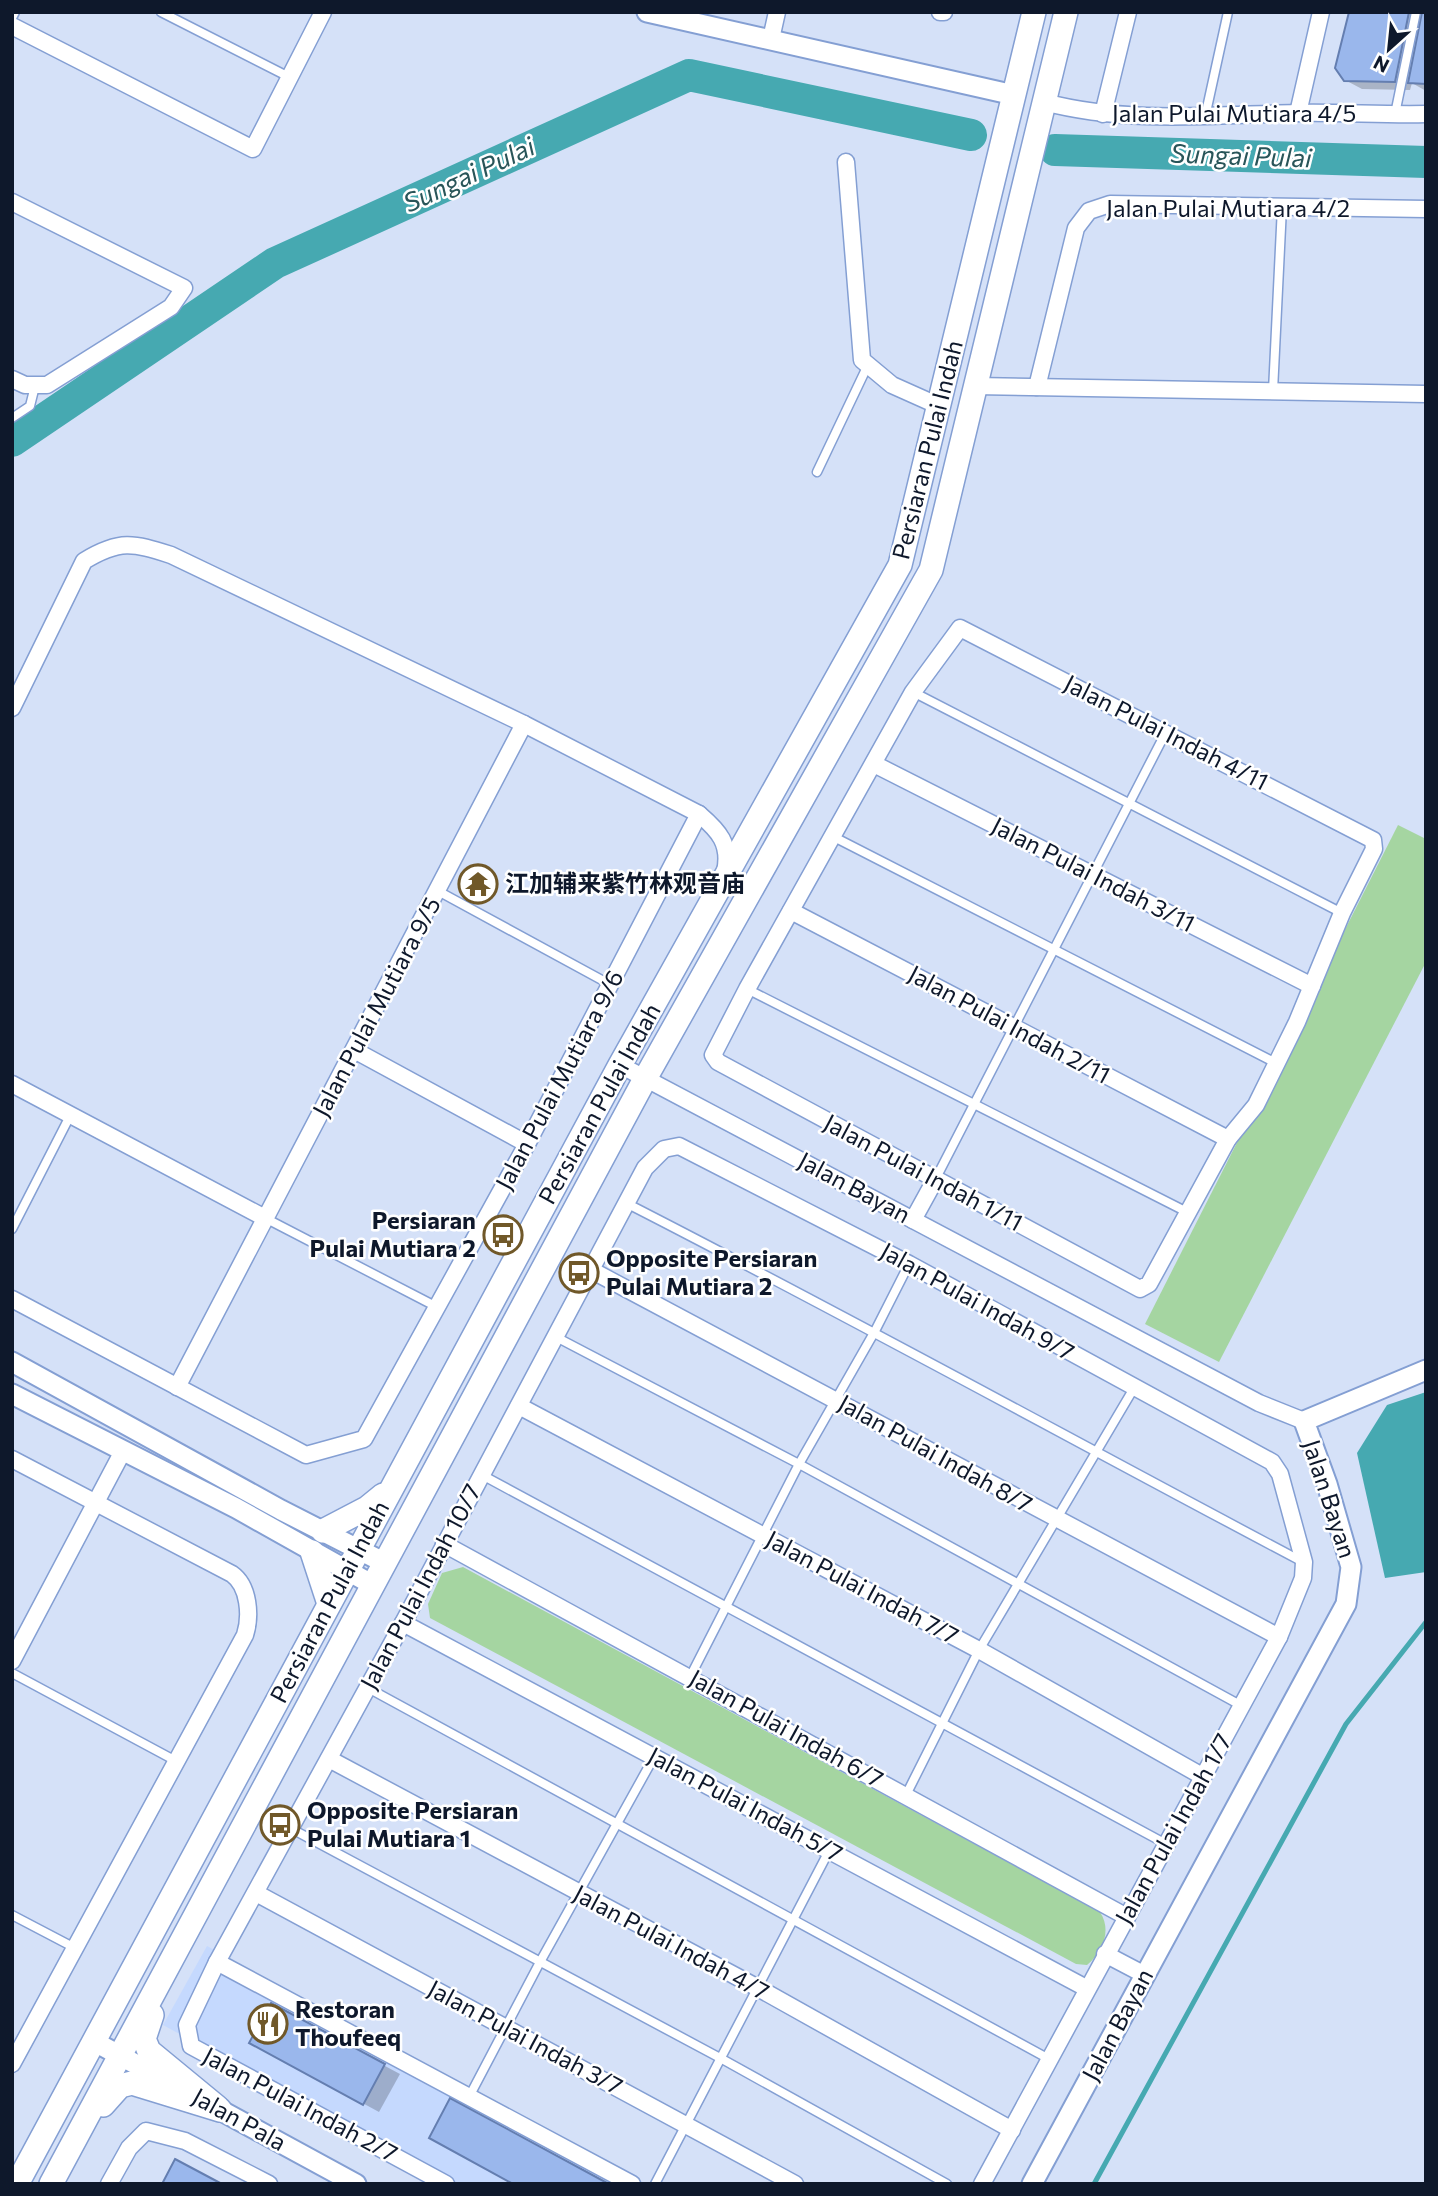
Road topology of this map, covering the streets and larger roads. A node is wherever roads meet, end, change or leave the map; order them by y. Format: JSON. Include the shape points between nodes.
{"nodes":[{"id":1,"x":323,"y":12,"type":"edge"},
{"id":2,"x":647,"y":12,"type":"edge"},
{"id":3,"x":777,"y":12,"type":"edge"},
{"id":4,"x":1034,"y":12,"type":"edge"},
{"id":5,"x":1066,"y":12,"type":"edge"},
{"id":6,"x":1128,"y":12,"type":"edge"},
{"id":7,"x":1321,"y":12,"type":"edge"},
{"id":8,"x":12,"y":26,"type":"edge"},
{"id":9,"x":771,"y":39,"type":"junction"},
{"id":10,"x":1014,"y":95,"type":"junction"},
{"id":11,"x":1044,"y":102,"type":"junction"},
{"id":12,"x":1298,"y":113,"type":"junction"},
{"id":13,"x":1103,"y":114,"type":"junction"},
{"id":14,"x":1426,"y":114,"type":"edge"},
{"id":15,"x":846,"y":162,"type":"dead end"},
{"id":16,"x":12,"y":202,"type":"edge"},
{"id":17,"x":1426,"y":209,"type":"edge"},
{"id":18,"x":971,"y":280,"type":"junction"},
{"id":19,"x":12,"y":379,"type":"edge"},
{"id":20,"x":975,"y":386,"type":"junction"},
{"id":21,"x":1037,"y":387,"type":"junction"},
{"id":22,"x":1426,"y":394,"type":"edge"},
{"id":23,"x":939,"y":406,"type":"junction"},
{"id":24,"x":922,"y":479,"type":"junction"},
{"id":25,"x":12,"y":708,"type":"edge"},
{"id":26,"x":524,"y":724,"type":"junction"},
{"id":27,"x":874,"y":764,"type":"junction"},
{"id":28,"x":699,"y":814,"type":"junction"},
{"id":29,"x":722,"y":884,"type":"junction"},
{"id":30,"x":791,"y":911,"type":"junction"},
{"id":31,"x":1312,"y":986,"type":"junction"},
{"id":32,"x":354,"y":1050,"type":"junction"},
{"id":33,"x":621,"y":1065,"type":"junction"},
{"id":34,"x":646,"y":1077,"type":"junction"},
{"id":35,"x":12,"y":1084,"type":"edge"},
{"id":36,"x":1228,"y":1139,"type":"junction"},
{"id":37,"x":527,"y":1144,"type":"junction"},
{"id":38,"x":679,"y":1146,"type":"joint"},
{"id":39,"x":935,"y":1181,"type":"junction"},
{"id":40,"x":265,"y":1218,"type":"junction"},
{"id":41,"x":914,"y":1220,"type":"junction"},
{"id":42,"x":591,"y":1270,"type":"junction"},
{"id":43,"x":12,"y":1299,"type":"edge"},
{"id":44,"x":12,"y":1362,"type":"edge"},
{"id":45,"x":1426,"y":1370,"type":"edge"},
{"id":46,"x":177,"y":1387,"type":"junction"},
{"id":47,"x":12,"y":1394,"type":"edge"},
{"id":48,"x":519,"y":1406,"type":"junction"},
{"id":49,"x":1304,"y":1422,"type":"junction"},
{"id":50,"x":123,"y":1451,"type":"junction"},
{"id":51,"x":12,"y":1459,"type":"edge"},
{"id":52,"x":1272,"y":1462,"type":"joint"},
{"id":53,"x":390,"y":1490,"type":"junction"},
{"id":54,"x":95,"y":1503,"type":"junction"},
{"id":55,"x":323,"y":1531,"type":"junction"},
{"id":56,"x":444,"y":1544,"type":"junction"},
{"id":57,"x":358,"y":1549,"type":"junction"},
{"id":58,"x":312,"y":1552,"type":"junction"},
{"id":59,"x":385,"y":1563,"type":"junction"},
{"id":60,"x":347,"y":1571,"type":"junction"},
{"id":61,"x":373,"y":1585,"type":"junction"},
{"id":62,"x":329,"y":1604,"type":"junction"},
{"id":63,"x":403,"y":1623,"type":"junction"},
{"id":64,"x":1279,"y":1637,"type":"junction"},
{"id":65,"x":12,"y":1661,"type":"edge"},
{"id":66,"x":329,"y":1759,"type":"junction"},
{"id":67,"x":1202,"y":1776,"type":"junction"},
{"id":68,"x":256,"y":1893,"type":"junction"},
{"id":69,"x":1127,"y":1917,"type":"junction"},
{"id":70,"x":1105,"y":1954,"type":"junction"},
{"id":71,"x":217,"y":1962,"type":"junction"},
{"id":72,"x":170,"y":1966,"type":"junction"},
{"id":73,"x":1144,"y":1975,"type":"junction"},
{"id":74,"x":1086,"y":1988,"type":"junction"},
{"id":75,"x":95,"y":2042,"type":"junction"},
{"id":76,"x":191,"y":2046,"type":"joint"},
{"id":77,"x":122,"y":2056,"type":"junction"},
{"id":78,"x":12,"y":2064,"type":"edge"},
{"id":79,"x":220,"y":2110,"type":"junction"},
{"id":80,"x":1012,"y":2130,"type":"junction"},
{"id":81,"x":70,"y":2149,"type":"junction"},
{"id":82,"x":17,"y":2184,"type":"edge"},
{"id":83,"x":51,"y":2184,"type":"edge"},
{"id":84,"x":109,"y":2184,"type":"edge"},
{"id":85,"x":269,"y":2184,"type":"edge"},
{"id":86,"x":356,"y":2184,"type":"edge"},
{"id":87,"x":446,"y":2184,"type":"edge"},
{"id":88,"x":632,"y":2184,"type":"edge"},
{"id":89,"x":795,"y":2184,"type":"edge"},
{"id":90,"x":982,"y":2184,"type":"edge"},
{"id":91,"x":1032,"y":2184,"type":"edge"}],
"edges":[{"from":1,"to":8,"type":"street","via":[[253,149]]},
{"from":2,"to":9,"type":"street"},
{"from":3,"to":9,"type":"street"},
{"from":4,"to":10,"type":"main road","name":"Persiaran Pulai Indah"},
{"from":5,"to":11,"type":"main road","name":"Persiaran Pulai Indah"},
{"from":6,"to":13,"type":"street"},
{"from":7,"to":12,"type":"street"},
{"from":9,"to":10,"type":"street"},
{"from":10,"to":18,"type":"main road","name":"Persiaran Pulai Indah"},
{"from":11,"to":13,"type":"street","name":"Jalan Pulai Mutiara 4/5"},
{"from":11,"to":20,"type":"main road","name":"Persiaran Pulai Indah"},
{"from":12,"to":13,"type":"street","name":"Jalan Pulai Mutiara 4/5","via":[[1205,117]]},
{"from":12,"to":14,"type":"street","name":"Jalan Pulai Mutiara 4/5"},
{"from":15,"to":23,"type":"street","via":[[862,360],[912,396]]},
{"from":16,"to":19,"type":"street","via":[[184,288],[171,307],[47,385]]},
{"from":17,"to":21,"type":"street","name":"Jalan Pulai Mutiara 4/2","via":[[1110,204],[1089,211],[1076,228]]},
{"from":18,"to":20,"type":"main road","via":[[968,363]]},
{"from":18,"to":23,"type":"main road","name":"Persiaran Pulai Indah"},
{"from":20,"to":21,"type":"street"},
{"from":20,"to":24,"type":"main road","via":[[955,407]]},
{"from":20,"to":34,"type":"main road","name":"Persiaran Pulai Indah","via":[[931,570]]},
{"from":21,"to":22,"type":"street"},
{"from":23,"to":24,"type":"main road","name":"Persiaran Pulai Indah"},
{"from":24,"to":29,"type":"main road","name":"Persiaran Pulai Indah","via":[[900,565]]},
{"from":25,"to":26,"type":"street","via":[[84,561],[107,547],[133,543],[171,555]]},
{"from":26,"to":28,"type":"street"},
{"from":26,"to":32,"type":"street","name":"Jalan Pulai Mutiara 9/5"},
{"from":27,"to":30,"type":"street"},
{"from":27,"to":31,"type":"street","name":"Jalan Pulai Indah 3/11"},
{"from":27,"to":31,"type":"street","name":"Jalan Pulai Indah 4/11","via":[[913,692],[954,632],[963,628],[1373,840],[1374,849]]},
{"from":28,"to":29,"type":"street","via":[[720,832],[727,849]]},
{"from":28,"to":37,"type":"street","name":"Jalan Pulai Mutiara 9/6"},
{"from":29,"to":33,"type":"main road","name":"Persiaran Pulai Indah"},
{"from":30,"to":36,"type":"street","name":"Jalan Pulai Indah 2/11"},
{"from":30,"to":39,"type":"street","name":"Jalan Pulai Indah 1/11","via":[[713,1051],[718,1062]]},
{"from":31,"to":36,"type":"street","via":[[1256,1105]]},
{"from":32,"to":37,"type":"street"},
{"from":32,"to":40,"type":"street","name":"Jalan Pulai Mutiara 9/5"},
{"from":33,"to":34,"type":"street","name":"Jalan Bayan"},
{"from":33,"to":53,"type":"main road","name":"Persiaran Pulai Indah"},
{"from":34,"to":41,"type":"street","name":"Jalan Bayan"},
{"from":34,"to":59,"type":"main road","name":"Persiaran Pulai Indah"},
{"from":35,"to":40,"type":"street"},
{"from":36,"to":39,"type":"street","name":"Jalan Pulai Indah 1/11","via":[[1149,1284],[1140,1289]]},
{"from":37,"to":46,"type":"street","name":"Jalan Pulai Mutiara 9/6","via":[[364,1439],[306,1455]]},
{"from":38,"to":42,"type":"street","name":"Jalan Pulai Indah 10/7","via":[[664,1149],[645,1168]]},
{"from":38,"to":52,"type":"street","name":"Jalan Pulai Indah 9/7","via":[[909,1264]]},
{"from":39,"to":41,"type":"street"},
{"from":40,"to":46,"type":"street","name":"Jalan Pulai Mutiara 9/5"},
{"from":41,"to":49,"type":"street","name":"Jalan Bayan","via":[[1259,1403]]},
{"from":42,"to":48,"type":"street","name":"Jalan Pulai Indah 10/7"},
{"from":42,"to":64,"type":"street","name":"Jalan Pulai Indah 8/7"},
{"from":43,"to":46,"type":"street"},
{"from":44,"to":55,"type":"street"},
{"from":45,"to":49,"type":"street"},
{"from":47,"to":50,"type":"street"},
{"from":48,"to":56,"type":"street","name":"Jalan Pulai Indah 10/7"},
{"from":48,"to":67,"type":"street","name":"Jalan Pulai Indah 7/7","via":[[979,1650]]},
{"from":49,"to":73,"type":"street","name":"Jalan Bayan","via":[[1351,1567],[1346,1604]]},
{"from":50,"to":54,"type":"street"},
{"from":50,"to":58,"type":"street"},
{"from":51,"to":54,"type":"street"},
{"from":52,"to":64,"type":"street","name":"Jalan Pulai Indah 1/7","via":[[1280,1474],[1304,1562],[1303,1578]]},
{"from":53,"to":55,"type":"main road"},
{"from":53,"to":57,"type":"main road","name":"Persiaran Pulai Indah"},
{"from":54,"to":65,"type":"street"},
{"from":54,"to":78,"type":"street","via":[[232,1574],[242,1583],[249,1619],[245,1635]]},
{"from":55,"to":57,"type":"street"},
{"from":56,"to":63,"type":"street","name":"Jalan Pulai Indah 10/7"},
{"from":56,"to":69,"type":"street","name":"Jalan Pulai Indah 6/7"},
{"from":57,"to":59,"type":"street"},
{"from":57,"to":60,"type":"main road","name":"Persiaran Pulai Indah"},
{"from":58,"to":60,"type":"street"},
{"from":58,"to":62,"type":"main road"},
{"from":59,"to":61,"type":"main road","name":"Persiaran Pulai Indah"},
{"from":60,"to":61,"type":"street"},
{"from":60,"to":62,"type":"main road","name":"Persiaran Pulai Indah"},
{"from":61,"to":72,"type":"main road","name":"Persiaran Pulai Indah"},
{"from":62,"to":75,"type":"main road","name":"Persiaran Pulai Indah"},
{"from":63,"to":66,"type":"street","name":"Jalan Pulai Indah 10/7"},
{"from":63,"to":74,"type":"street","name":"Jalan Pulai Indah 5/7"},
{"from":64,"to":67,"type":"street","name":"Jalan Pulai Indah 1/7"},
{"from":66,"to":68,"type":"street","name":"Jalan Pulai Indah 10/7"},
{"from":66,"to":80,"type":"street","name":"Jalan Pulai Indah 4/7","via":[[758,1988]]},
{"from":67,"to":69,"type":"street","name":"Jalan Pulai Indah 1/7"},
{"from":68,"to":71,"type":"street","name":"Jalan Pulai Indah 10/7"},
{"from":68,"to":89,"type":"street","name":"Jalan Pulai Indah 3/7"},
{"from":69,"to":70,"type":"street","name":"Jalan Pulai Indah 1/7"},
{"from":70,"to":73,"type":"street"},
{"from":70,"to":74,"type":"street","name":"Jalan Pulai Indah 1/7"},
{"from":71,"to":76,"type":"street","name":"Jalan Pulai Indah 10/7","via":[[187,2025]]},
{"from":71,"to":88,"type":"street"},
{"from":72,"to":77,"type":"main road","name":"Persiaran Pulai Indah"},
{"from":72,"to":79,"type":"main road","via":[[145,2045]]},
{"from":73,"to":91,"type":"street","name":"Jalan Bayan"},
{"from":74,"to":80,"type":"street","name":"Jalan Pulai Indah 1/7"},
{"from":75,"to":77,"type":"street","name":"Jalan Pala"},
{"from":75,"to":82,"type":"main road","name":"Persiaran Pulai Indah"},
{"from":76,"to":87,"type":"street","name":"Jalan Pulai Indah 2/7"},
{"from":77,"to":79,"type":"street","name":"Jalan Pala"},
{"from":77,"to":81,"type":"main road","name":"Persiaran Pulai Indah"},
{"from":79,"to":81,"type":"main road","via":[[132,2083],[120,2086]]},
{"from":79,"to":86,"type":"street","name":"Jalan Pala"},
{"from":80,"to":90,"type":"street","name":"Jalan Pulai Indah 1/7"},
{"from":81,"to":83,"type":"main road","name":"Persiaran Pulai Indah"},
{"from":84,"to":85,"type":"street","via":[[129,2148],[146,2131],[186,2141]]}]}
